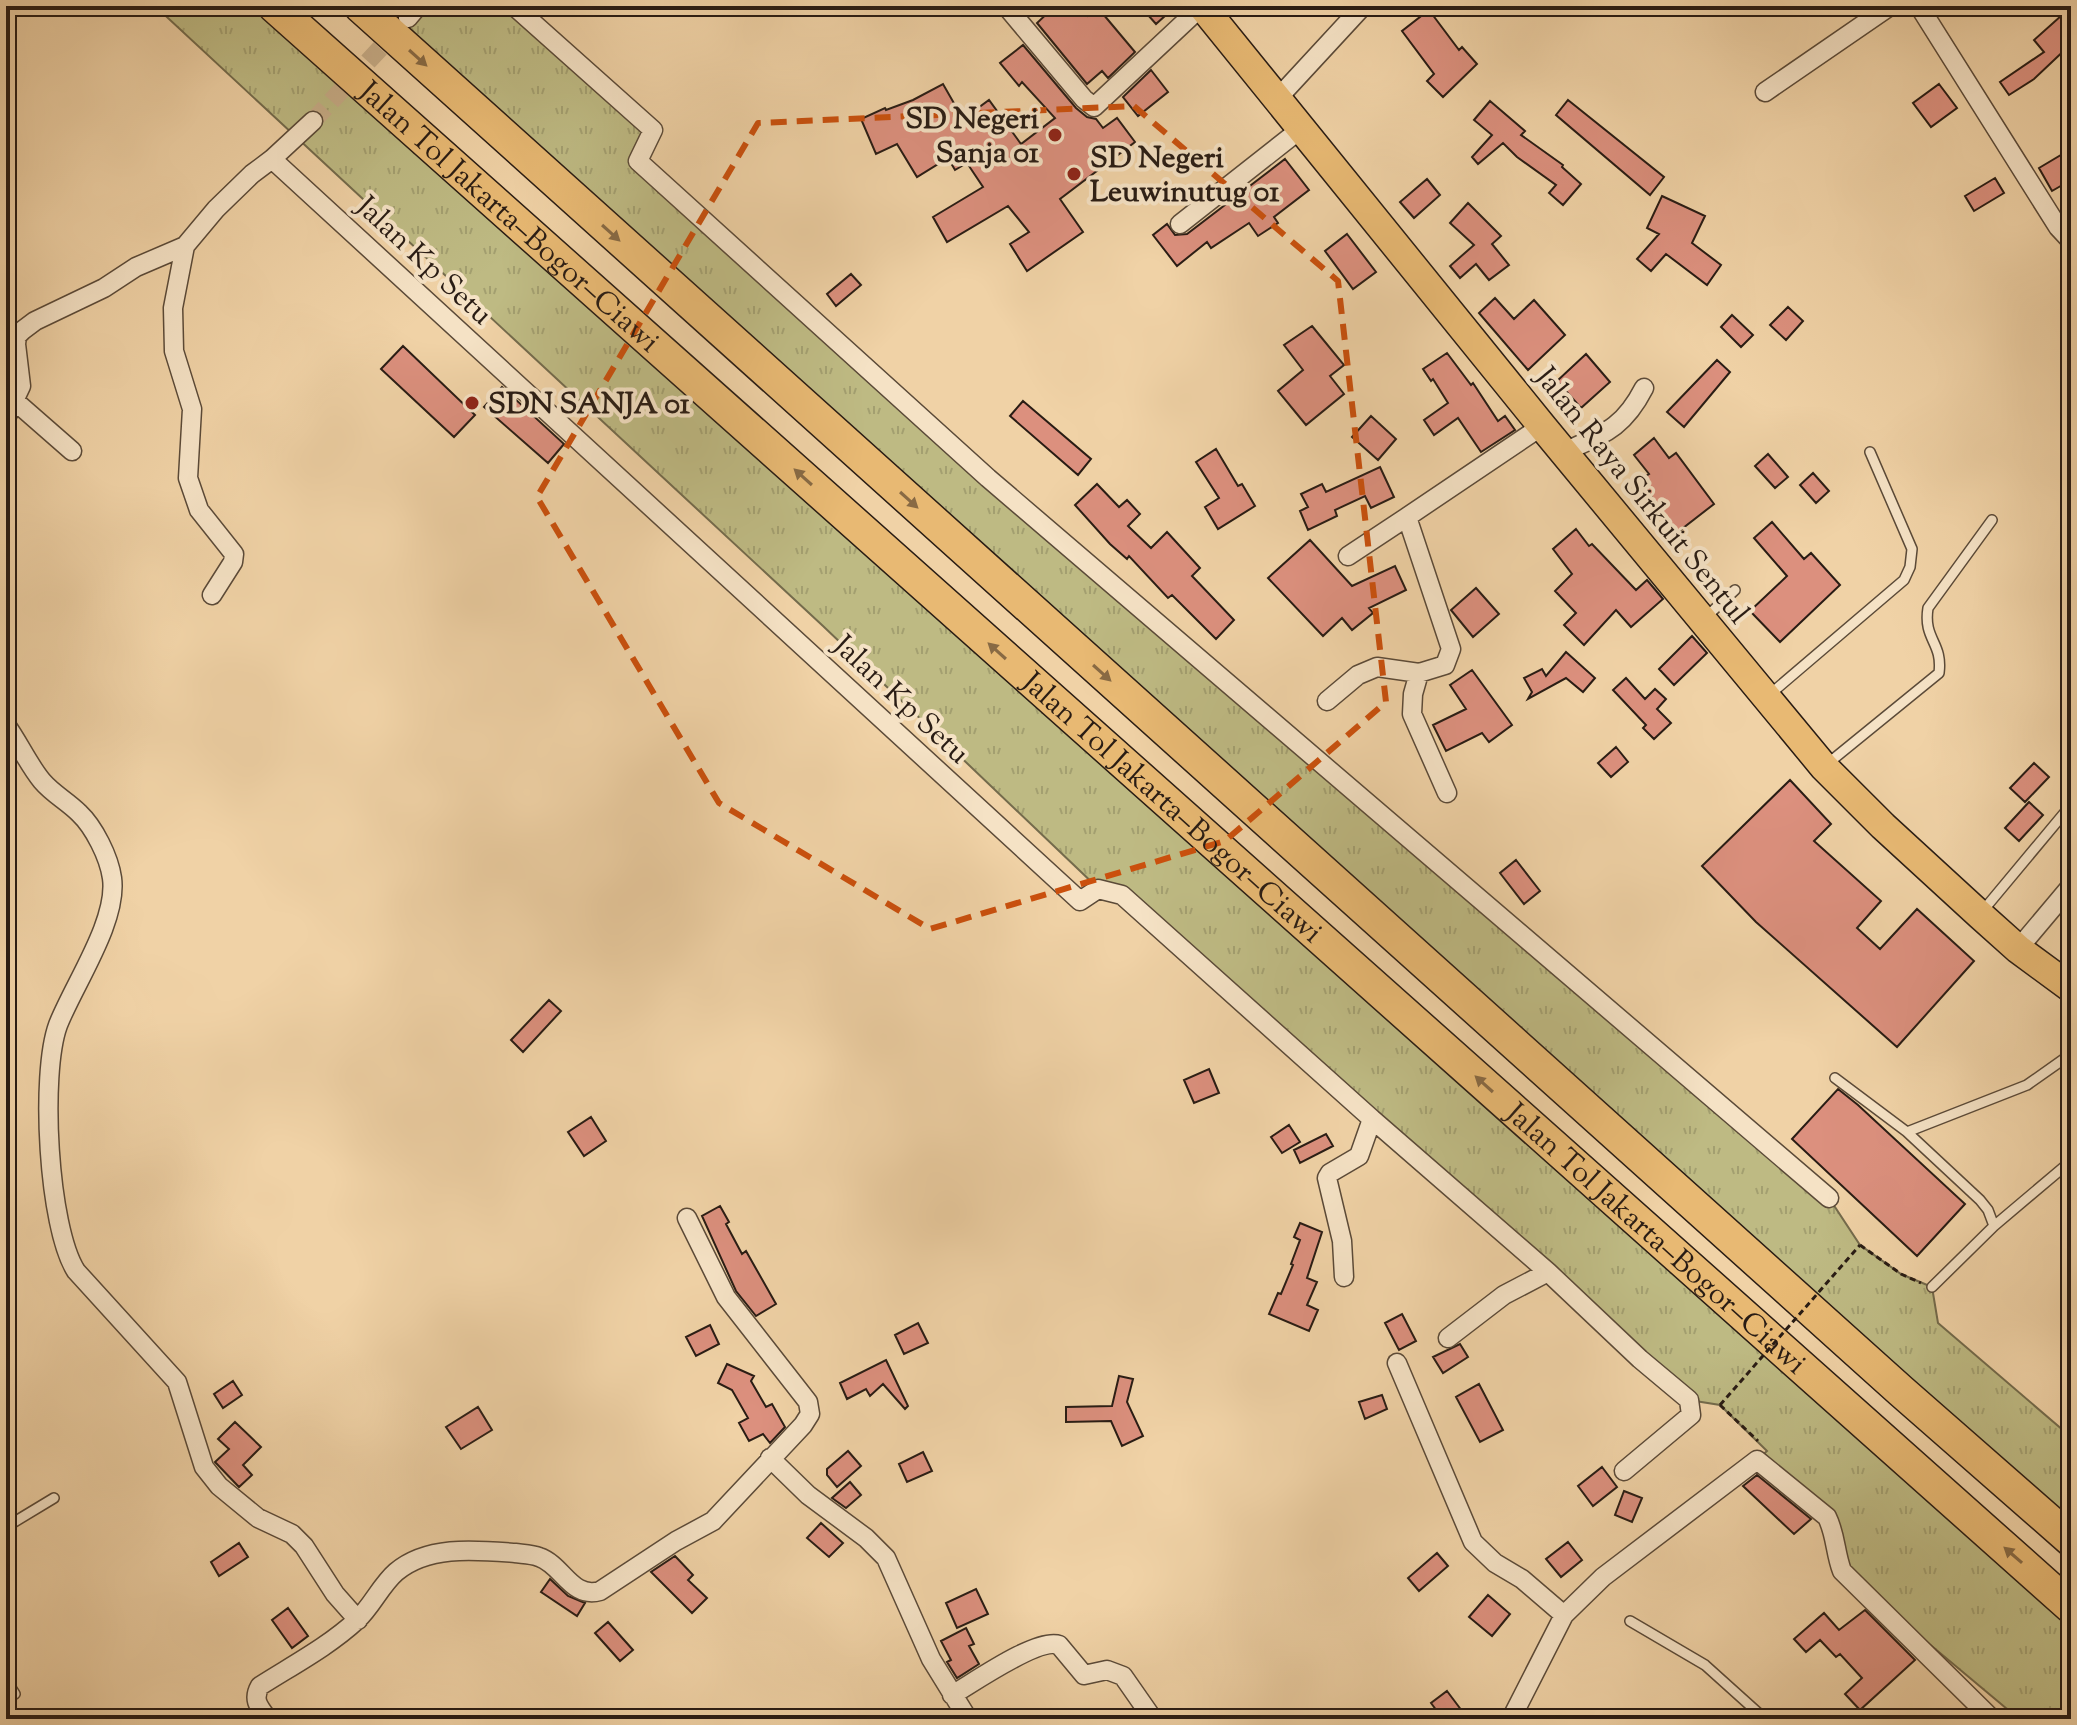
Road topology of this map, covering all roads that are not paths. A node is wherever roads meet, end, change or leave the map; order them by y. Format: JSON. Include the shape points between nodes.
{"nodes":[{"id":1,"x":274,"y":6,"type":"edge"},
{"id":2,"x":360,"y":6,"type":"edge"},
{"id":3,"x":514,"y":6,"type":"edge"},
{"id":4,"x":1006,"y":6,"type":"edge"},
{"id":5,"x":1202,"y":6,"type":"edge"},
{"id":6,"x":1363,"y":6,"type":"edge"},
{"id":7,"x":1890,"y":6,"type":"edge"},
{"id":8,"x":1919,"y":6,"type":"edge"},
{"id":9,"x":1765,"y":92,"type":"dead end"},
{"id":10,"x":1278,"y":98,"type":"junction"},
{"id":11,"x":313,"y":121,"type":"tunnel mouth"},
{"id":12,"x":1302,"y":128,"type":"junction"},
{"id":13,"x":272,"y":159,"type":"junction"},
{"id":14,"x":1180,"y":224,"type":"dead end"},
{"id":15,"x":2067,"y":228,"type":"edge"},
{"id":16,"x":185,"y":246,"type":"junction"},
{"id":17,"x":1644,"y":388,"type":"dead end"},
{"id":18,"x":9,"y":404,"type":"edge"},
{"id":19,"x":1542,"y":426,"type":"junction"},
{"id":20,"x":72,"y":451,"type":"dead end"},
{"id":21,"x":1564,"y":452,"type":"junction"},
{"id":22,"x":1870,"y":452,"type":"dead end"},
{"id":23,"x":1407,"y":517,"type":"junction"},
{"id":24,"x":1992,"y":520,"type":"dead end"},
{"id":25,"x":1348,"y":556,"type":"dead end"},
{"id":26,"x":1735,"y":590,"type":"dead end"},
{"id":27,"x":212,"y":595,"type":"dead end"},
{"id":28,"x":1702,"y":620,"type":"junction"},
{"id":29,"x":1419,"y":673,"type":"junction"},
{"id":30,"x":1766,"y":697,"type":"junction"},
{"id":31,"x":1327,"y":701,"type":"dead end"},
{"id":32,"x":6,"y":725,"type":"edge"},
{"id":33,"x":1824,"y":767,"type":"junction"},
{"id":34,"x":1447,"y":793,"type":"dead end"},
{"id":35,"x":2071,"y":805,"type":"edge"},
{"id":36,"x":2071,"y":886,"type":"edge"},
{"id":37,"x":1980,"y":915,"type":"junction"},
{"id":38,"x":2018,"y":949,"type":"junction"},
{"id":39,"x":2071,"y":988,"type":"edge"},
{"id":40,"x":2071,"y":1054,"type":"edge"},
{"id":41,"x":1835,"y":1078,"type":"dead end"},
{"id":42,"x":1372,"y":1119,"type":"junction"},
{"id":43,"x":1907,"y":1132,"type":"junction"},
{"id":44,"x":2071,"y":1161,"type":"edge"},
{"id":45,"x":1829,"y":1198,"type":"dead end"},
{"id":46,"x":687,"y":1218,"type":"dead end"},
{"id":47,"x":1994,"y":1226,"type":"junction"},
{"id":48,"x":1548,"y":1272,"type":"junction"},
{"id":49,"x":1344,"y":1277,"type":"dead end"},
{"id":50,"x":1932,"y":1287,"type":"road end"},
{"id":51,"x":1448,"y":1338,"type":"dead end"},
{"id":52,"x":1397,"y":1363,"type":"dead end"},
{"id":53,"x":770,"y":1458,"type":"junction"},
{"id":54,"x":1624,"y":1471,"type":"dead end"},
{"id":55,"x":54,"y":1498,"type":"dead end"},
{"id":56,"x":6,"y":1527,"type":"edge"},
{"id":57,"x":2071,"y":1540,"type":"edge"},
{"id":58,"x":2071,"y":1607,"type":"edge"},
{"id":59,"x":1564,"y":1615,"type":"junction"},
{"id":60,"x":358,"y":1620,"type":"junction"},
{"id":61,"x":1630,"y":1621,"type":"dead end"},
{"id":62,"x":6,"y":1680,"type":"edge"},
{"id":63,"x":15,"y":1694,"type":"dead end"},
{"id":64,"x":952,"y":1695,"type":"junction"},
{"id":65,"x":268,"y":1719,"type":"edge"},
{"id":66,"x":968,"y":1719,"type":"edge"},
{"id":67,"x":1153,"y":1719,"type":"edge"},
{"id":68,"x":1511,"y":1719,"type":"edge"},
{"id":69,"x":1765,"y":1719,"type":"edge"},
{"id":70,"x":1992,"y":1719,"type":"edge"}],
"edges":[{"from":58,"to":1,"type":"highway","name":"Jalan Tol Jakarta–Bogor–Ciawi","one_way":true},
{"from":2,"to":57,"type":"highway","name":"Jalan Tol Jakarta–Bogor–Ciawi","one_way":true},
{"from":3,"to":45,"type":"street","via":[[653,130],[638,161],[673,193],[988,478]]},
{"from":4,"to":5,"type":"street","via":[[1094,107]]},
{"from":5,"to":10,"type":"main road","name":"Jalan Raya Sirkuit Sentul"},
{"from":6,"to":10,"type":"street"},
{"from":7,"to":9,"type":"street"},
{"from":8,"to":15,"type":"street"},
{"from":10,"to":12,"type":"main road","name":"Jalan Raya Sirkuit Sentul"},
{"from":11,"to":13,"type":"street"},
{"from":12,"to":14,"type":"street"},
{"from":12,"to":19,"type":"main road","name":"Jalan Raya Sirkuit Sentul"},
{"from":13,"to":16,"type":"street","via":[[243,182]]},
{"from":13,"to":42,"type":"street","name":"Jalan Kp Setu","via":[[1080,901],[1098,889],[1122,895]]},
{"from":16,"to":18,"type":"street","via":[[23,330],[16,344],[21,386]]},
{"from":16,"to":27,"type":"street","via":[[173,308],[174,351],[192,409],[188,478],[199,510],[234,554]]},
{"from":17,"to":21,"type":"street","via":[[1621,423]]},
{"from":18,"to":20,"type":"street"},
{"from":19,"to":21,"type":"main road","name":"Jalan Raya Sirkuit Sentul"},
{"from":19,"to":23,"type":"street"},
{"from":21,"to":28,"type":"main road","name":"Jalan Raya Sirkuit Sentul"},
{"from":22,"to":30,"type":"lane","via":[[1912,549],[1910,567],[1904,580]]},
{"from":23,"to":25,"type":"street"},
{"from":23,"to":29,"type":"street","via":[[1451,649],[1445,665]]},
{"from":24,"to":33,"type":"lane","via":[[1928,608],[1925,626],[1941,655],[1939,673]]},
{"from":26,"to":28,"type":"lane"},
{"from":28,"to":30,"type":"main road","name":"Jalan Raya Sirkuit Sentul"},
{"from":29,"to":31,"type":"street","via":[[1377,667],[1358,675]]},
{"from":29,"to":34,"type":"street","via":[[1412,714]]},
{"from":30,"to":33,"type":"main road","name":"Jalan Raya Sirkuit Sentul"},
{"from":32,"to":60,"type":"street","via":[[47,787],[81,814],[112,877],[109,911],[57,1028],[52,1051],[49,1121],[59,1229],[68,1258],[177,1382],[204,1467],[219,1486],[258,1518],[292,1534]]},
{"from":33,"to":37,"type":"main road","name":"Jalan Raya Sirkuit Sentul"},
{"from":35,"to":37,"type":"lane"},
{"from":36,"to":38,"type":"street"},
{"from":37,"to":38,"type":"main road","name":"Jalan Raya Sirkuit Sentul"},
{"from":38,"to":39,"type":"main road","name":"Jalan Raya Sirkuit Sentul"},
{"from":40,"to":43,"type":"lane","via":[[2027,1085]]},
{"from":41,"to":43,"type":"lane"},
{"from":42,"to":48,"type":"street"},
{"from":42,"to":49,"type":"street","via":[[1359,1156],[1327,1178],[1342,1241]]},
{"from":43,"to":47,"type":"lane","via":[[1980,1200]]},
{"from":44,"to":47,"type":"lane"},
{"from":46,"to":53,"type":"street","via":[[726,1297],[808,1402],[810,1414],[803,1425]]},
{"from":47,"to":50,"type":"lane"},
{"from":48,"to":51,"type":"street","via":[[1504,1295]]},
{"from":48,"to":54,"type":"street","via":[[1689,1400],[1691,1415]]},
{"from":52,"to":59,"type":"street","via":[[1473,1542]]},
{"from":53,"to":60,"type":"street","via":[[713,1521],[600,1591],[581,1591],[540,1557],[434,1553],[395,1573]]},
{"from":53,"to":64,"type":"street","via":[[886,1558]]},
{"from":55,"to":56,"type":"lane"},
{"from":59,"to":68,"type":"street"},
{"from":59,"to":70,"type":"street","via":[[1603,1577],[1757,1460],[1827,1517],[1842,1571]]},
{"from":60,"to":65,"type":"street","via":[[260,1686],[256,1702]]},
{"from":61,"to":69,"type":"lane","via":[[1705,1665]]},
{"from":62,"to":63,"type":"lane"},
{"from":64,"to":66,"type":"street"},
{"from":64,"to":67,"type":"street","via":[[1030,1650],[1053,1643],[1084,1675],[1107,1670],[1123,1676]]}]}
